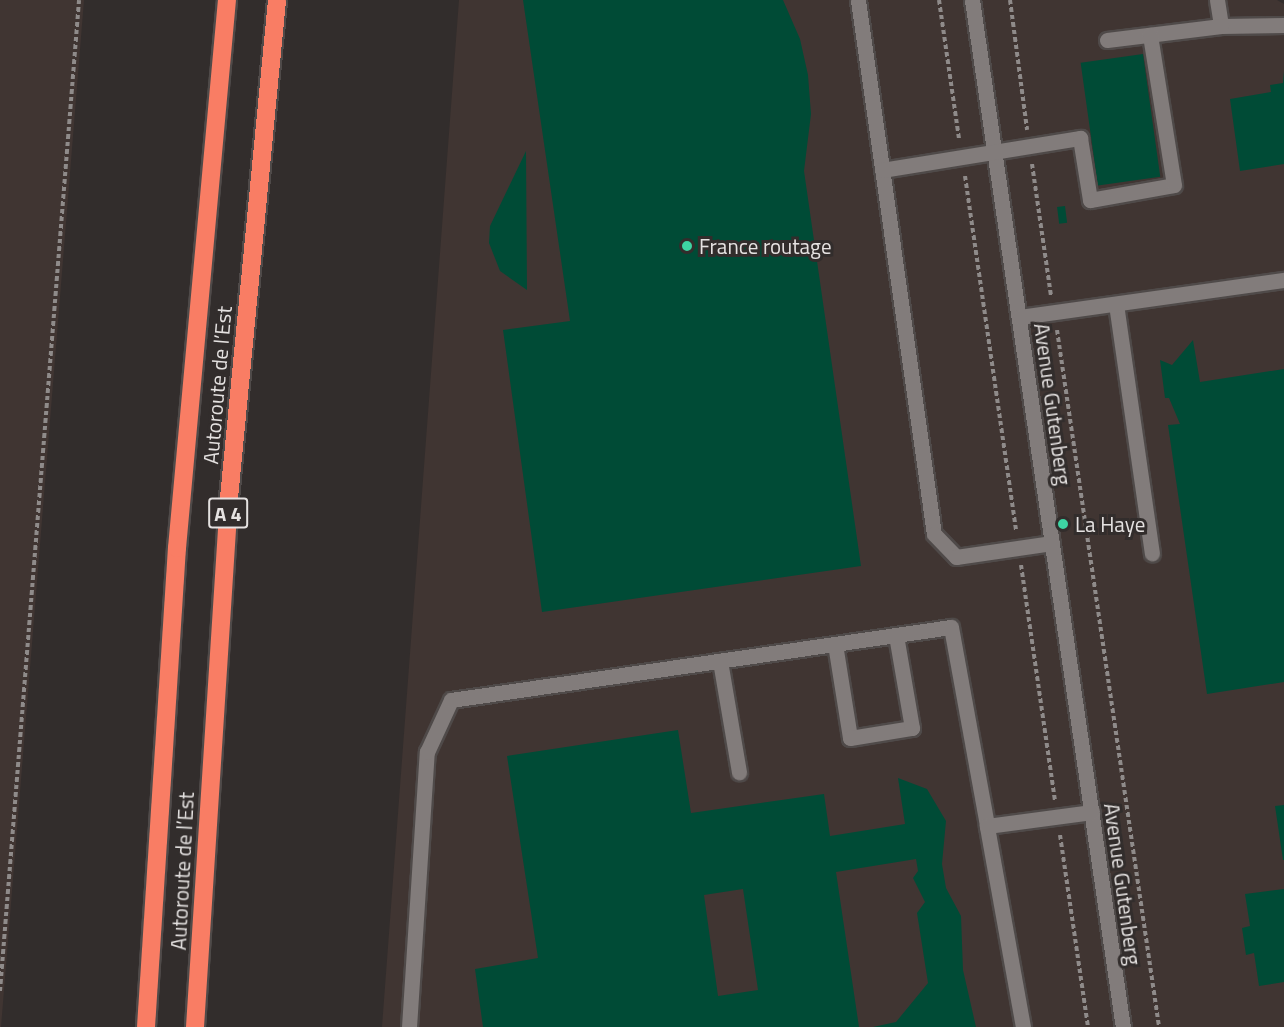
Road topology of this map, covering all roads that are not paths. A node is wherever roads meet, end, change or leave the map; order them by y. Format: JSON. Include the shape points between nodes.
{"nodes":[{"id":1,"x":227,"y":0,"type":"edge"},
{"id":2,"x":277,"y":0,"type":"edge"},
{"id":3,"x":858,"y":0,"type":"edge"},
{"id":4,"x":972,"y":0,"type":"edge"},
{"id":5,"x":1217,"y":0,"type":"edge"},
{"id":6,"x":1284,"y":25,"type":"edge"},
{"id":7,"x":1221,"y":26,"type":"junction"},
{"id":8,"x":1150,"y":35,"type":"junction"},
{"id":9,"x":1107,"y":40,"type":"dead end"},
{"id":10,"x":995,"y":152,"type":"junction"},
{"id":11,"x":882,"y":170,"type":"junction"},
{"id":12,"x":1284,"y":280,"type":"edge"},
{"id":13,"x":1116,"y":304,"type":"junction"},
{"id":14,"x":1020,"y":317,"type":"junction"},
{"id":15,"x":1052,"y":543,"type":"junction"},
{"id":16,"x":1152,"y":553,"type":"dead end"},
{"id":17,"x":896,"y":635,"type":"junction"},
{"id":18,"x":835,"y":644,"type":"junction"},
{"id":19,"x":720,"y":660,"type":"junction"},
{"id":20,"x":739,"y":772,"type":"dead end"},
{"id":21,"x":1092,"y":812,"type":"junction"},
{"id":22,"x":987,"y":826,"type":"junction"},
{"id":23,"x":146,"y":1027,"type":"edge"},
{"id":24,"x":195,"y":1027,"type":"edge"},
{"id":25,"x":409,"y":1027,"type":"edge"},
{"id":26,"x":1023,"y":1027,"type":"edge"},
{"id":27,"x":1123,"y":1027,"type":"edge"}],
"edges":[{"from":1,"to":23,"type":"highway","name":"Autoroute de l’Est","number":"A 4","via":[[177,548]]},
{"from":2,"to":24,"type":"highway","name":"Autoroute de l’Est","number":"A 4","via":[[229,498]]},
{"from":3,"to":11,"type":"street"},
{"from":4,"to":10,"type":"street","name":"Avenue Gutenberg"},
{"from":5,"to":7,"type":"street"},
{"from":6,"to":7,"type":"street"},
{"from":7,"to":8,"type":"street"},
{"from":8,"to":9,"type":"street"},
{"from":8,"to":10,"type":"street","via":[[1174,185],[1090,200],[1080,138]]},
{"from":10,"to":11,"type":"street"},
{"from":10,"to":14,"type":"street","name":"Avenue Gutenberg"},
{"from":11,"to":15,"type":"street","via":[[934,534],[957,557]]},
{"from":12,"to":13,"type":"street"},
{"from":13,"to":14,"type":"street"},
{"from":13,"to":16,"type":"street"},
{"from":14,"to":15,"type":"street","name":"Avenue Gutenberg"},
{"from":15,"to":21,"type":"street","name":"Avenue Gutenberg"},
{"from":17,"to":18,"type":"street"},
{"from":17,"to":18,"type":"street","via":[[912,728],[850,738]]},
{"from":17,"to":22,"type":"street","via":[[951,627]]},
{"from":18,"to":19,"type":"street"},
{"from":19,"to":20,"type":"street"},
{"from":19,"to":25,"type":"street","via":[[451,700],[427,752]]},
{"from":21,"to":22,"type":"street"},
{"from":21,"to":27,"type":"street","name":"Avenue Gutenberg"},
{"from":22,"to":26,"type":"street"}]}
